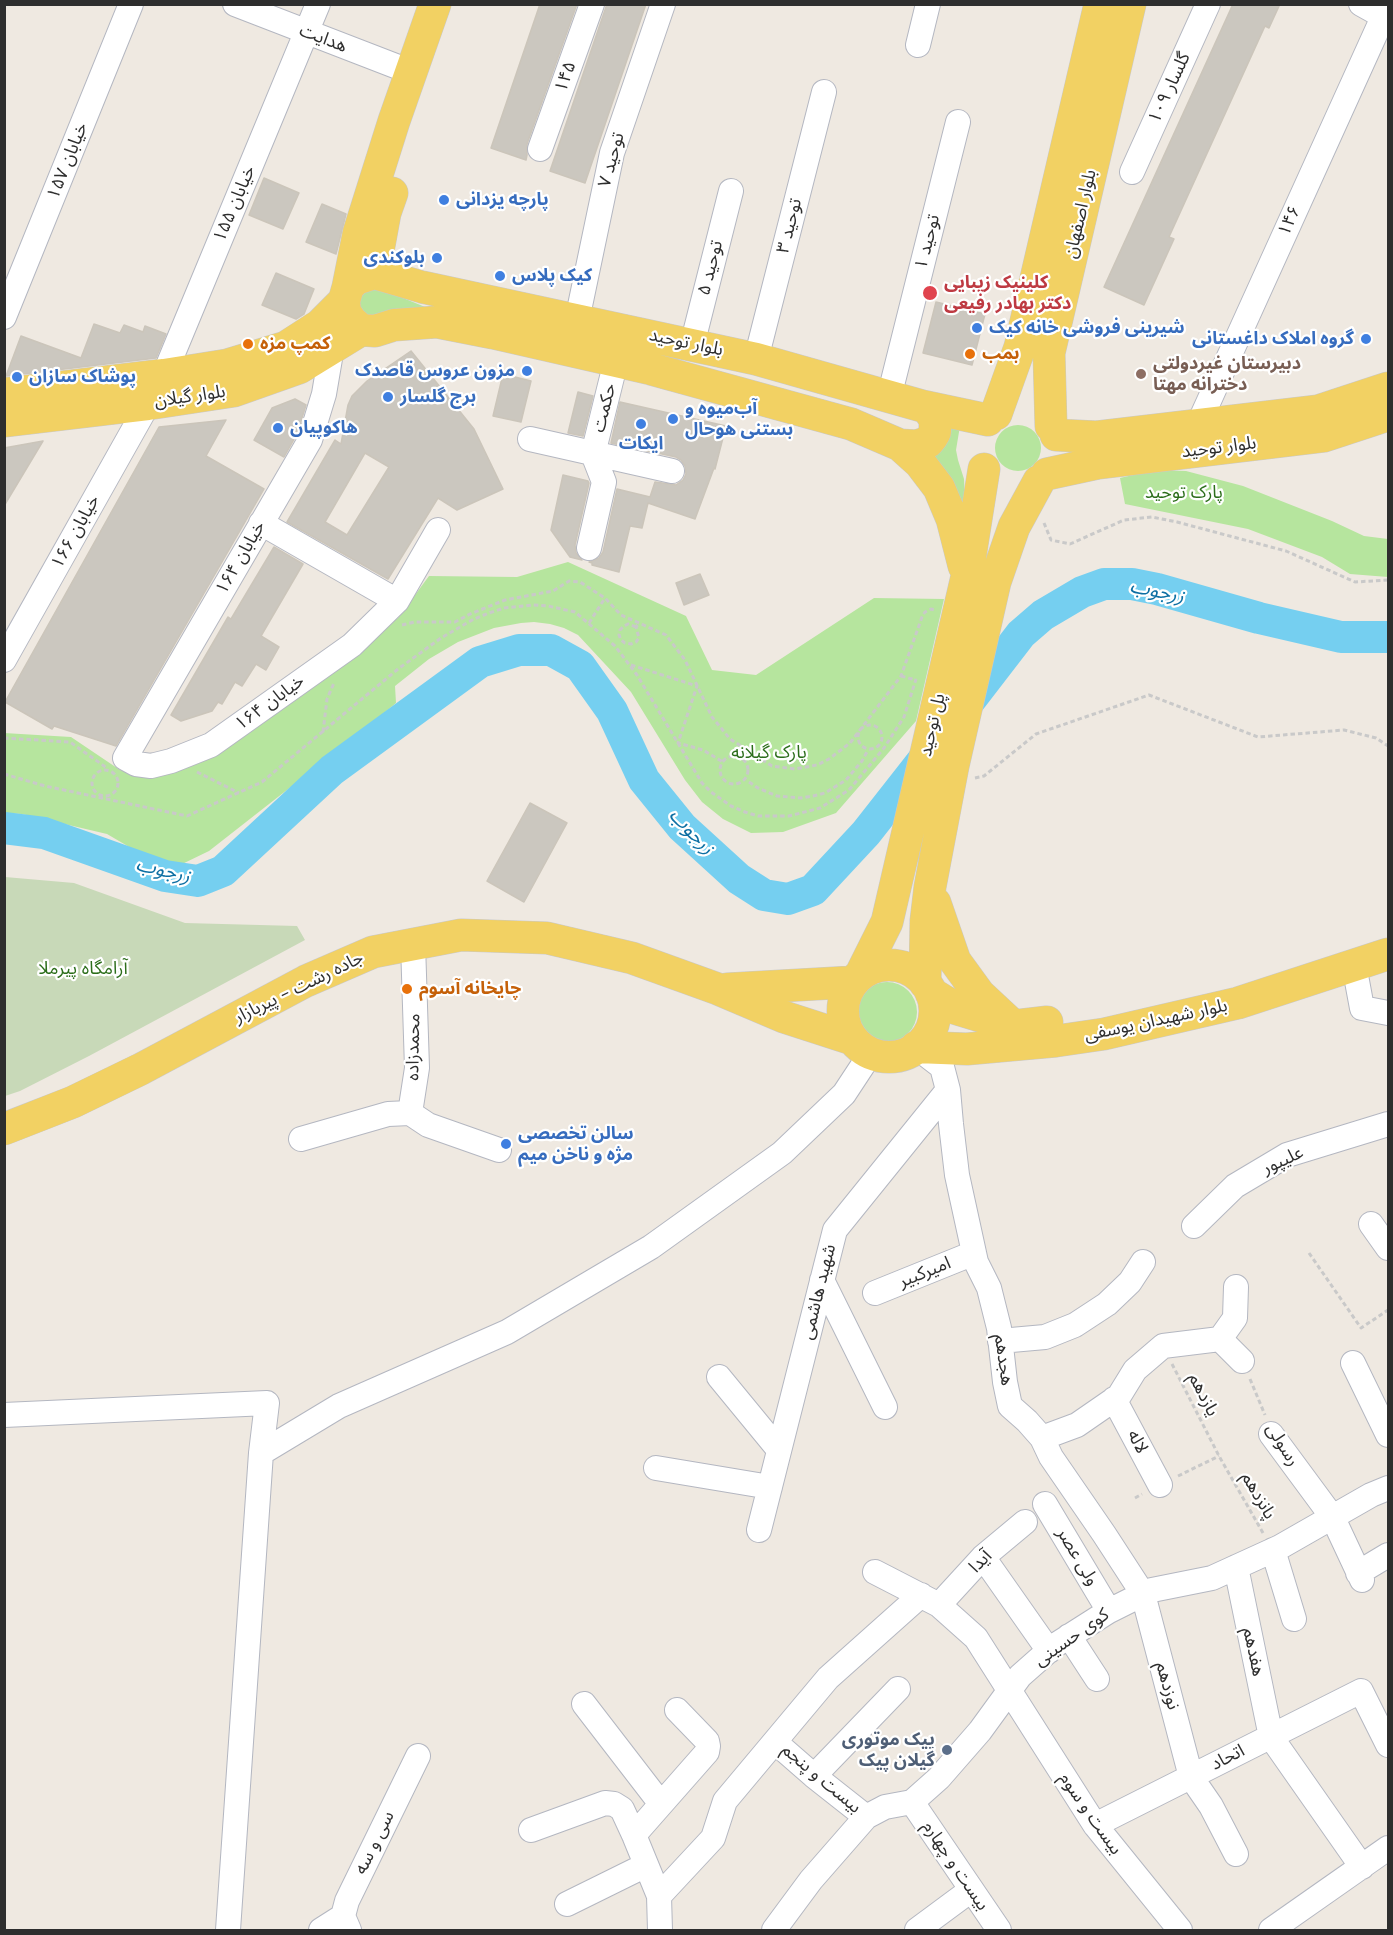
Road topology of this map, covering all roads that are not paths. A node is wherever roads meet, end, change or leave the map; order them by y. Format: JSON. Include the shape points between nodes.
{"nodes":[{"id":1,"x":131,"y":4,"type":"edge"},
{"id":2,"x":235,"y":4,"type":"edge"},
{"id":3,"x":318,"y":4,"type":"edge"},
{"id":4,"x":435,"y":4,"type":"edge"},
{"id":5,"x":457,"y":4,"type":"edge"},
{"id":6,"x":592,"y":4,"type":"edge"},
{"id":7,"x":663,"y":4,"type":"edge"},
{"id":8,"x":928,"y":4,"type":"edge"},
{"id":9,"x":1100,"y":4,"type":"edge"},
{"id":10,"x":1130,"y":4,"type":"edge"},
{"id":11,"x":1208,"y":4,"type":"edge"},
{"id":12,"x":1361,"y":4,"type":"edge"},
{"id":13,"x":1386,"y":14,"type":"edge"},
{"id":14,"x":307,"y":33,"type":"junction"},
{"id":15,"x":918,"y":45,"type":"dead end"},
{"id":16,"x":411,"y":72,"type":"junction"},
{"id":17,"x":824,"y":92,"type":"dead end"},
{"id":18,"x":958,"y":122,"type":"dead end"},
{"id":19,"x":540,"y":149,"type":"dead end"},
{"id":20,"x":1132,"y":172,"type":"dead end"},
{"id":21,"x":731,"y":191,"type":"dead end"},
{"id":22,"x":362,"y":284,"type":"junction"},
{"id":23,"x":4,"y":317,"type":"edge"},
{"id":24,"x":577,"y":320,"type":"junction"},
{"id":25,"x":361,"y":330,"type":"junction"},
{"id":26,"x":692,"y":345,"type":"junction"},
{"id":27,"x":332,"y":347,"type":"junction"},
{"id":28,"x":756,"y":358,"type":"junction"},
{"id":29,"x":616,"y":361,"type":"junction"},
{"id":30,"x":164,"y":375,"type":"junction"},
{"id":31,"x":1389,"y":388,"type":"edge"},
{"id":32,"x":4,"y":394,"type":"edge"},
{"id":33,"x":889,"y":397,"type":"junction"},
{"id":34,"x":148,"y":404,"type":"junction"},
{"id":35,"x":922,"y":406,"type":"junction"},
{"id":36,"x":1389,"y":416,"type":"edge"},
{"id":37,"x":992,"y":417,"type":"junction"},
{"id":38,"x":4,"y":421,"type":"edge"},
{"id":39,"x":1198,"y":425,"type":"junction"},
{"id":40,"x":1053,"y":431,"type":"junction"},
{"id":41,"x":530,"y":439,"type":"dead end"},
{"id":42,"x":906,"y":445,"type":"junction"},
{"id":43,"x":1097,"y":450,"type":"junction"},
{"id":44,"x":593,"y":454,"type":"junction"},
{"id":45,"x":984,"y":469,"type":"junction"},
{"id":46,"x":672,"y":471,"type":"dead end"},
{"id":47,"x":1043,"y":478,"type":"junction"},
{"id":48,"x":261,"y":523,"type":"junction"},
{"id":49,"x":438,"y":530,"type":"dead end"},
{"id":50,"x":589,"y":548,"type":"dead end"},
{"id":51,"x":967,"y":576,"type":"junction"},
{"id":52,"x":397,"y":601,"type":"junction"},
{"id":53,"x":4,"y":660,"type":"edge"},
{"id":54,"x":119,"y":769,"type":"joint"},
{"id":55,"x":930,"y":887,"type":"junction"},
{"id":56,"x":926,"y":921,"type":"junction"},
{"id":57,"x":887,"y":922,"type":"junction"},
{"id":58,"x":1389,"y":942,"type":"edge"},
{"id":59,"x":412,"y":944,"type":"junction"},
{"id":60,"x":1389,"y":954,"type":"edge"},
{"id":61,"x":1353,"y":965,"type":"junction"},
{"id":62,"x":857,"y":978,"type":"junction"},
{"id":63,"x":928,"y":988,"type":"junction"},
{"id":64,"x":718,"y":989,"type":"junction"},
{"id":65,"x":1389,"y":1013,"type":"edge"},
{"id":66,"x":1013,"y":1026,"type":"junction"},
{"id":67,"x":861,"y":1046,"type":"junction"},
{"id":68,"x":916,"y":1047,"type":"junction"},
{"id":69,"x":948,"y":1090,"type":"junction"},
{"id":70,"x":410,"y":1113,"type":"junction"},
{"id":71,"x":1389,"y":1124,"type":"edge"},
{"id":72,"x":4,"y":1130,"type":"edge"},
{"id":73,"x":301,"y":1139,"type":"dead end"},
{"id":74,"x":499,"y":1150,"type":"dead end"},
{"id":75,"x":1371,"y":1224,"type":"dead end"},
{"id":76,"x":1194,"y":1226,"type":"dead end"},
{"id":77,"x":1389,"y":1248,"type":"edge"},
{"id":78,"x":974,"y":1253,"type":"junction"},
{"id":79,"x":1143,"y":1262,"type":"dead end"},
{"id":80,"x":822,"y":1280,"type":"junction"},
{"id":81,"x":1236,"y":1287,"type":"dead end"},
{"id":82,"x":875,"y":1293,"type":"dead end"},
{"id":83,"x":1220,"y":1339,"type":"junction"},
{"id":84,"x":1000,"y":1341,"type":"junction"},
{"id":85,"x":1242,"y":1361,"type":"road end"},
{"id":86,"x":1353,"y":1362,"type":"dead end"},
{"id":87,"x":718,"y":1377,"type":"dead end"},
{"id":88,"x":1114,"y":1399,"type":"junction"},
{"id":89,"x":885,"y":1407,"type":"dead end"},
{"id":90,"x":4,"y":1415,"type":"edge"},
{"id":91,"x":1271,"y":1434,"type":"road end"},
{"id":92,"x":1389,"y":1435,"type":"edge"},
{"id":93,"x":1042,"y":1438,"type":"junction"},
{"id":94,"x":779,"y":1450,"type":"junction"},
{"id":95,"x":261,"y":1453,"type":"junction"},
{"id":96,"x":656,"y":1468,"type":"dead end"},
{"id":97,"x":1160,"y":1485,"type":"dead end"},
{"id":98,"x":770,"y":1487,"type":"junction"},
{"id":99,"x":1389,"y":1488,"type":"edge"},
{"id":100,"x":1045,"y":1504,"type":"dead end"},
{"id":101,"x":1333,"y":1518,"type":"junction"},
{"id":102,"x":1025,"y":1522,"type":"dead end"},
{"id":103,"x":759,"y":1530,"type":"dead end"},
{"id":104,"x":1273,"y":1550,"type":"junction"},
{"id":105,"x":1389,"y":1555,"type":"edge"},
{"id":106,"x":983,"y":1557,"type":"junction"},
{"id":107,"x":1236,"y":1567,"type":"junction"},
{"id":108,"x":875,"y":1572,"type":"dead end"},
{"id":109,"x":1143,"y":1594,"type":"junction"},
{"id":110,"x":930,"y":1600,"type":"junction"},
{"id":111,"x":1109,"y":1611,"type":"junction"},
{"id":112,"x":1294,"y":1619,"type":"dead end"},
{"id":113,"x":1070,"y":1636,"type":"junction"},
{"id":114,"x":1049,"y":1650,"type":"junction"},
{"id":115,"x":1097,"y":1679,"type":"dead end"},
{"id":116,"x":898,"y":1689,"type":"dead end"},
{"id":117,"x":1010,"y":1690,"type":"junction"},
{"id":118,"x":584,"y":1704,"type":"dead end"},
{"id":119,"x":677,"y":1710,"type":"dead end"},
{"id":120,"x":1271,"y":1737,"type":"junction"},
{"id":121,"x":775,"y":1742,"type":"junction"},
{"id":122,"x":1389,"y":1745,"type":"edge"},
{"id":123,"x":418,"y":1756,"type":"dead end"},
{"id":124,"x":814,"y":1776,"type":"junction"},
{"id":125,"x":1191,"y":1777,"type":"junction"},
{"id":126,"x":912,"y":1802,"type":"junction"},
{"id":127,"x":661,"y":1804,"type":"junction"},
{"id":128,"x":866,"y":1817,"type":"junction"},
{"id":129,"x":1095,"y":1825,"type":"junction"},
{"id":130,"x":531,"y":1830,"type":"dead end"},
{"id":131,"x":634,"y":1835,"type":"junction"},
{"id":132,"x":1389,"y":1848,"type":"edge"},
{"id":133,"x":1236,"y":1854,"type":"dead end"},
{"id":134,"x":646,"y":1865,"type":"junction"},
{"id":135,"x":1362,"y":1867,"type":"junction"},
{"id":136,"x":971,"y":1890,"type":"junction"},
{"id":137,"x":659,"y":1896,"type":"junction"},
{"id":138,"x":567,"y":1904,"type":"dead end"},
{"id":139,"x":346,"y":1923,"type":"edge"},
{"id":140,"x":228,"y":1930,"type":"edge"},
{"id":141,"x":321,"y":1930,"type":"edge"},
{"id":142,"x":660,"y":1930,"type":"edge"},
{"id":143,"x":774,"y":1930,"type":"edge"},
{"id":144,"x":917,"y":1930,"type":"edge"},
{"id":145,"x":999,"y":1930,"type":"edge"},
{"id":146,"x":1180,"y":1930,"type":"edge"},
{"id":147,"x":1270,"y":1930,"type":"edge"}],
"edges":[{"from":1,"to":23,"type":"street","name":"خیابان ۱۵۷"},
{"from":2,"to":14,"type":"street","name":"هدایت"},
{"from":3,"to":14,"type":"street","name":"خیابان ۱۵۵"},
{"from":4,"to":16,"type":"main road"},
{"from":5,"to":22,"type":"main road"},
{"from":6,"to":19,"type":"street","name":"۱۴۵"},
{"from":7,"to":24,"type":"street","name":"توحید ۷","via":[[612,153]]},
{"from":8,"to":15,"type":"street"},
{"from":9,"to":37,"type":"main road","name":"بلوار اصفهان","via":[[1020,347]]},
{"from":10,"to":40,"type":"main road","name":"بلوار اصفهان","via":[[1049,353]]},
{"from":11,"to":20,"type":"street","name":"گلسار ۱۰۹"},
{"from":12,"to":13,"type":"street"},
{"from":13,"to":39,"type":"street","name":"۱۴۶"},
{"from":14,"to":16,"type":"street","name":"هدایت"},
{"from":14,"to":30,"type":"street","name":"خیابان ۱۵۵"},
{"from":16,"to":22,"type":"main road","via":[[359,232]]},
{"from":17,"to":28,"type":"street","name":"توحید ۳"},
{"from":18,"to":33,"type":"street","name":"توحید ۱"},
{"from":21,"to":26,"type":"street","name":"توحید ۵"},
{"from":22,"to":24,"type":"main road","name":"بلوار توحید","via":[[422,287]]},
{"from":22,"to":25,"type":"main road","via":[[345,312]]},
{"from":22,"to":30,"type":"main road","name":"بلوار گیلان","via":[[320,325],[286,347],[227,365]]},
{"from":24,"to":26,"type":"main road","name":"بلوار توحید"},
{"from":25,"to":27,"type":"main road","name":"بلوار گیلان"},
{"from":25,"to":29,"type":"main road","name":"بلوار توحید","via":[[437,322]]},
{"from":26,"to":28,"type":"main road","name":"بلوار توحید"},
{"from":27,"to":34,"type":"main road","name":"بلوار گیلان","via":[[299,368],[234,391]]},
{"from":27,"to":48,"type":"street","name":"۱۶۴ خیابان","via":[[324,394],[310,440]]},
{"from":28,"to":33,"type":"main road","name":"بلوار توحید"},
{"from":29,"to":42,"type":"main road","name":"بلوار توحید","via":[[851,424]]},
{"from":29,"to":44,"type":"street","name":"حکمت"},
{"from":30,"to":32,"type":"main road","name":"بلوار گیلان"},
{"from":31,"to":39,"type":"main road","name":"بلوار توحید","via":[[1318,411]]},
{"from":33,"to":35,"type":"main road","name":"بلوار توحید"},
{"from":34,"to":38,"type":"main road","name":"بلوار گیلان"},
{"from":34,"to":53,"type":"street","name":"خیابان ۱۶۶"},
{"from":35,"to":37,"type":"main road","name":"بلوار توحید"},
{"from":35,"to":42,"type":"main road","via":[[935,419],[935,432],[923,445]]},
{"from":36,"to":43,"type":"main road","name":"بلوار توحید","via":[[1324,436]]},
{"from":37,"to":40,"type":"main road","via":[[1005,409],[1026,408],[1044,418]]},
{"from":37,"to":45,"type":"main road","via":[[978,439],[979,460]]},
{"from":39,"to":43,"type":"main road","name":"بلوار توحید"},
{"from":40,"to":43,"type":"main road","name":"بلوار توحید"},
{"from":40,"to":47,"type":"main road","via":[[1057,456]]},
{"from":41,"to":44,"type":"street","name":"حکمت"},
{"from":42,"to":51,"type":"main road","via":[[939,488]]},
{"from":43,"to":47,"type":"main road","name":"بلوار توحید"},
{"from":44,"to":46,"type":"street","name":"حکمت"},
{"from":44,"to":50,"type":"street","name":"حکمت","via":[[604,482]]},
{"from":45,"to":47,"type":"main road","via":[[1009,487],[1030,486]]},
{"from":45,"to":51,"type":"main road","name":"پل توحید"},
{"from":47,"to":55,"type":"main road","name":"پل توحید","via":[[1014,527],[995,582]]},
{"from":48,"to":52,"type":"street"},
{"from":48,"to":54,"type":"street","name":"۱۶۴ خیابان"},
{"from":49,"to":52,"type":"street","name":"خیابان ۱۶۴"},
{"from":51,"to":57,"type":"main road","name":"پل توحید","via":[[928,687],[910,821]]},
{"from":52,"to":54,"type":"street","name":"خیابان ۱۶۴","via":[[352,645],[211,745],[171,761]]},
{"from":55,"to":56,"type":"main road","name":"پل توحید"},
{"from":55,"to":66,"type":"main road","via":[[955,961],[979,994]]},
{"from":56,"to":57,"type":"main road","via":[[919,938],[903,943],[889,933]]},
{"from":56,"to":63,"type":"main road","name":"پل توحید"},
{"from":57,"to":62,"type":"main road","name":"پل توحید"},
{"from":58,"to":66,"type":"main road","name":"بلوار شهیدان یوسفی","via":[[1275,978],[1110,1015]]},
{"from":59,"to":64,"type":"main road","name":"جاده رشت - پیربازار","via":[[461,934],[547,938],[632,958]]},
{"from":59,"to":70,"type":"street","name":"محمدزاده","via":[[417,1068]]},
{"from":59,"to":72,"type":"main road","name":"جاده رشت - پیربازار","via":[[373,952],[306,981],[73,1102]]},
{"from":60,"to":61,"type":"main road","name":"بلوار شهیدان یوسفی"},
{"from":61,"to":65,"type":"street","via":[[1362,1008]]},
{"from":61,"to":68,"type":"main road","name":"بلوار شهیدان یوسفی","via":[[1238,1003],[1104,1034],[967,1049]]},
{"from":62,"to":63,"type":"main road","via":[[871,968],[895,965],[917,974]]},
{"from":62,"to":64,"type":"main road"},
{"from":62,"to":67,"type":"main road","via":[[846,993],[843,1017],[846,1028]]},
{"from":63,"to":66,"type":"main road","name":"بلوار شهیدان یوسفی","via":[[957,1009]]},
{"from":63,"to":68,"type":"main road","via":[[934,1017],[925,1039]]},
{"from":64,"to":67,"type":"main road","name":"جاده رشت - پیربازار"},
{"from":67,"to":68,"type":"main road","via":[[882,1056],[906,1053]]},
{"from":67,"to":95,"type":"street","via":[[844,1094],[782,1153],[651,1247],[507,1332],[339,1406]]},
{"from":68,"to":69,"type":"street","name":"هجدهم","via":[[942,1067]]},
{"from":69,"to":78,"type":"street","name":"هجدهم","via":[[957,1175]]},
{"from":69,"to":80,"type":"street","name":"شهید هاشمی","via":[[835,1230]]},
{"from":70,"to":73,"type":"street","via":[[388,1114]]},
{"from":70,"to":74,"type":"street","via":[[428,1125]]},
{"from":71,"to":76,"type":"street","name":"علیپور","via":[[1287,1155],[1235,1186]]},
{"from":75,"to":77,"type":"street"},
{"from":78,"to":82,"type":"street","name":"امیرکبیر"},
{"from":78,"to":84,"type":"street","name":"هجدهم","via":[[989,1288]]},
{"from":79,"to":84,"type":"street","via":[[1130,1282],[1107,1304],[1075,1325],[1044,1337]]},
{"from":80,"to":89,"type":"street"},
{"from":80,"to":94,"type":"street","name":"شهید هاشمی"},
{"from":81,"to":83,"type":"street","via":[[1235,1318]]},
{"from":83,"to":85,"type":"street"},
{"from":83,"to":88,"type":"street","via":[[1163,1346],[1136,1370]]},
{"from":84,"to":93,"type":"street","name":"هجدهم","via":[[1010,1406]]},
{"from":86,"to":92,"type":"street"},
{"from":87,"to":94,"type":"street"},
{"from":88,"to":93,"type":"street","via":[[1077,1425]]},
{"from":88,"to":97,"type":"street","name":"لاله"},
{"from":90,"to":95,"type":"street","via":[[267,1403]]},
{"from":91,"to":101,"type":"street","name":"رسولی"},
{"from":93,"to":109,"type":"street","name":"هجدهم"},
{"from":94,"to":98,"type":"street","name":"شهید هاشمی"},
{"from":95,"to":140,"type":"street"},
{"from":96,"to":98,"type":"street"},
{"from":98,"to":103,"type":"street","name":"شهید هاشمی"},
{"from":99,"to":101,"type":"street","name":"کوی حسینی"},
{"from":100,"to":111,"type":"street","name":"ولی عصر"},
{"from":101,"to":104,"type":"street","name":"کوی حسینی"},
{"from":101,"to":105,"type":"street","name":"رسولی","via":[[1360,1577]]},
{"from":102,"to":106,"type":"street","name":"آیدا"},
{"from":104,"to":107,"type":"street","name":"کوی حسینی"},
{"from":104,"to":112,"type":"street"},
{"from":106,"to":110,"type":"street","name":"آیدا"},
{"from":106,"to":114,"type":"street"},
{"from":107,"to":109,"type":"street","name":"کوی حسینی","via":[[1212,1578]]},
{"from":107,"to":120,"type":"street","name":"هفدهم"},
{"from":108,"to":110,"type":"street","name":"بیست و سوم"},
{"from":109,"to":111,"type":"street","name":"کوی حسینی"},
{"from":109,"to":125,"type":"street","name":"نوزدهم"},
{"from":110,"to":117,"type":"street","name":"بیست و سوم","via":[[976,1638]]},
{"from":110,"to":121,"type":"street","name":"آیدا","via":[[828,1678]]},
{"from":111,"to":113,"type":"street","name":"کوی حسینی"},
{"from":113,"to":114,"type":"street","name":"کوی حسینی"},
{"from":113,"to":115,"type":"street"},
{"from":114,"to":117,"type":"street","name":"کوی حسینی"},
{"from":116,"to":124,"type":"street"},
{"from":117,"to":126,"type":"street","name":"کوی حسینی","via":[[939,1778]]},
{"from":117,"to":129,"type":"street","name":"بیست و سوم"},
{"from":118,"to":127,"type":"street"},
{"from":119,"to":127,"type":"street","via":[[707,1741],[707,1752]]},
{"from":120,"to":122,"type":"street","name":"اتحاد","via":[[1361,1691]]},
{"from":120,"to":125,"type":"street","name":"اتحاد"},
{"from":120,"to":135,"type":"street"},
{"from":121,"to":124,"type":"street","name":"بیست و پنجم"},
{"from":121,"to":137,"type":"street","name":"آیدا","via":[[725,1801],[713,1838]]},
{"from":123,"to":139,"type":"street","name":"سی و سه","via":[[347,1901]]},
{"from":124,"to":128,"type":"street","name":"بیست و پنجم"},
{"from":125,"to":129,"type":"street","name":"اتحاد"},
{"from":125,"to":133,"type":"street","name":"نوزدهم"},
{"from":126,"to":128,"type":"street","name":"کوی حسینی","via":[[885,1807]]},
{"from":126,"to":136,"type":"street","name":"بیست و چهارم"},
{"from":127,"to":131,"type":"street"},
{"from":128,"to":143,"type":"street","name":"کوی حسینی"},
{"from":129,"to":146,"type":"street","name":"بیست و سوم"},
{"from":130,"to":131,"type":"street","via":[[605,1803],[622,1809]]},
{"from":131,"to":134,"type":"street"},
{"from":132,"to":135,"type":"street"},
{"from":134,"to":137,"type":"street"},
{"from":134,"to":138,"type":"street"},
{"from":135,"to":147,"type":"street"},
{"from":136,"to":144,"type":"street"},
{"from":136,"to":145,"type":"street","name":"بیست و چهارم"},
{"from":137,"to":142,"type":"street"},
{"from":139,"to":141,"type":"street"}]}
